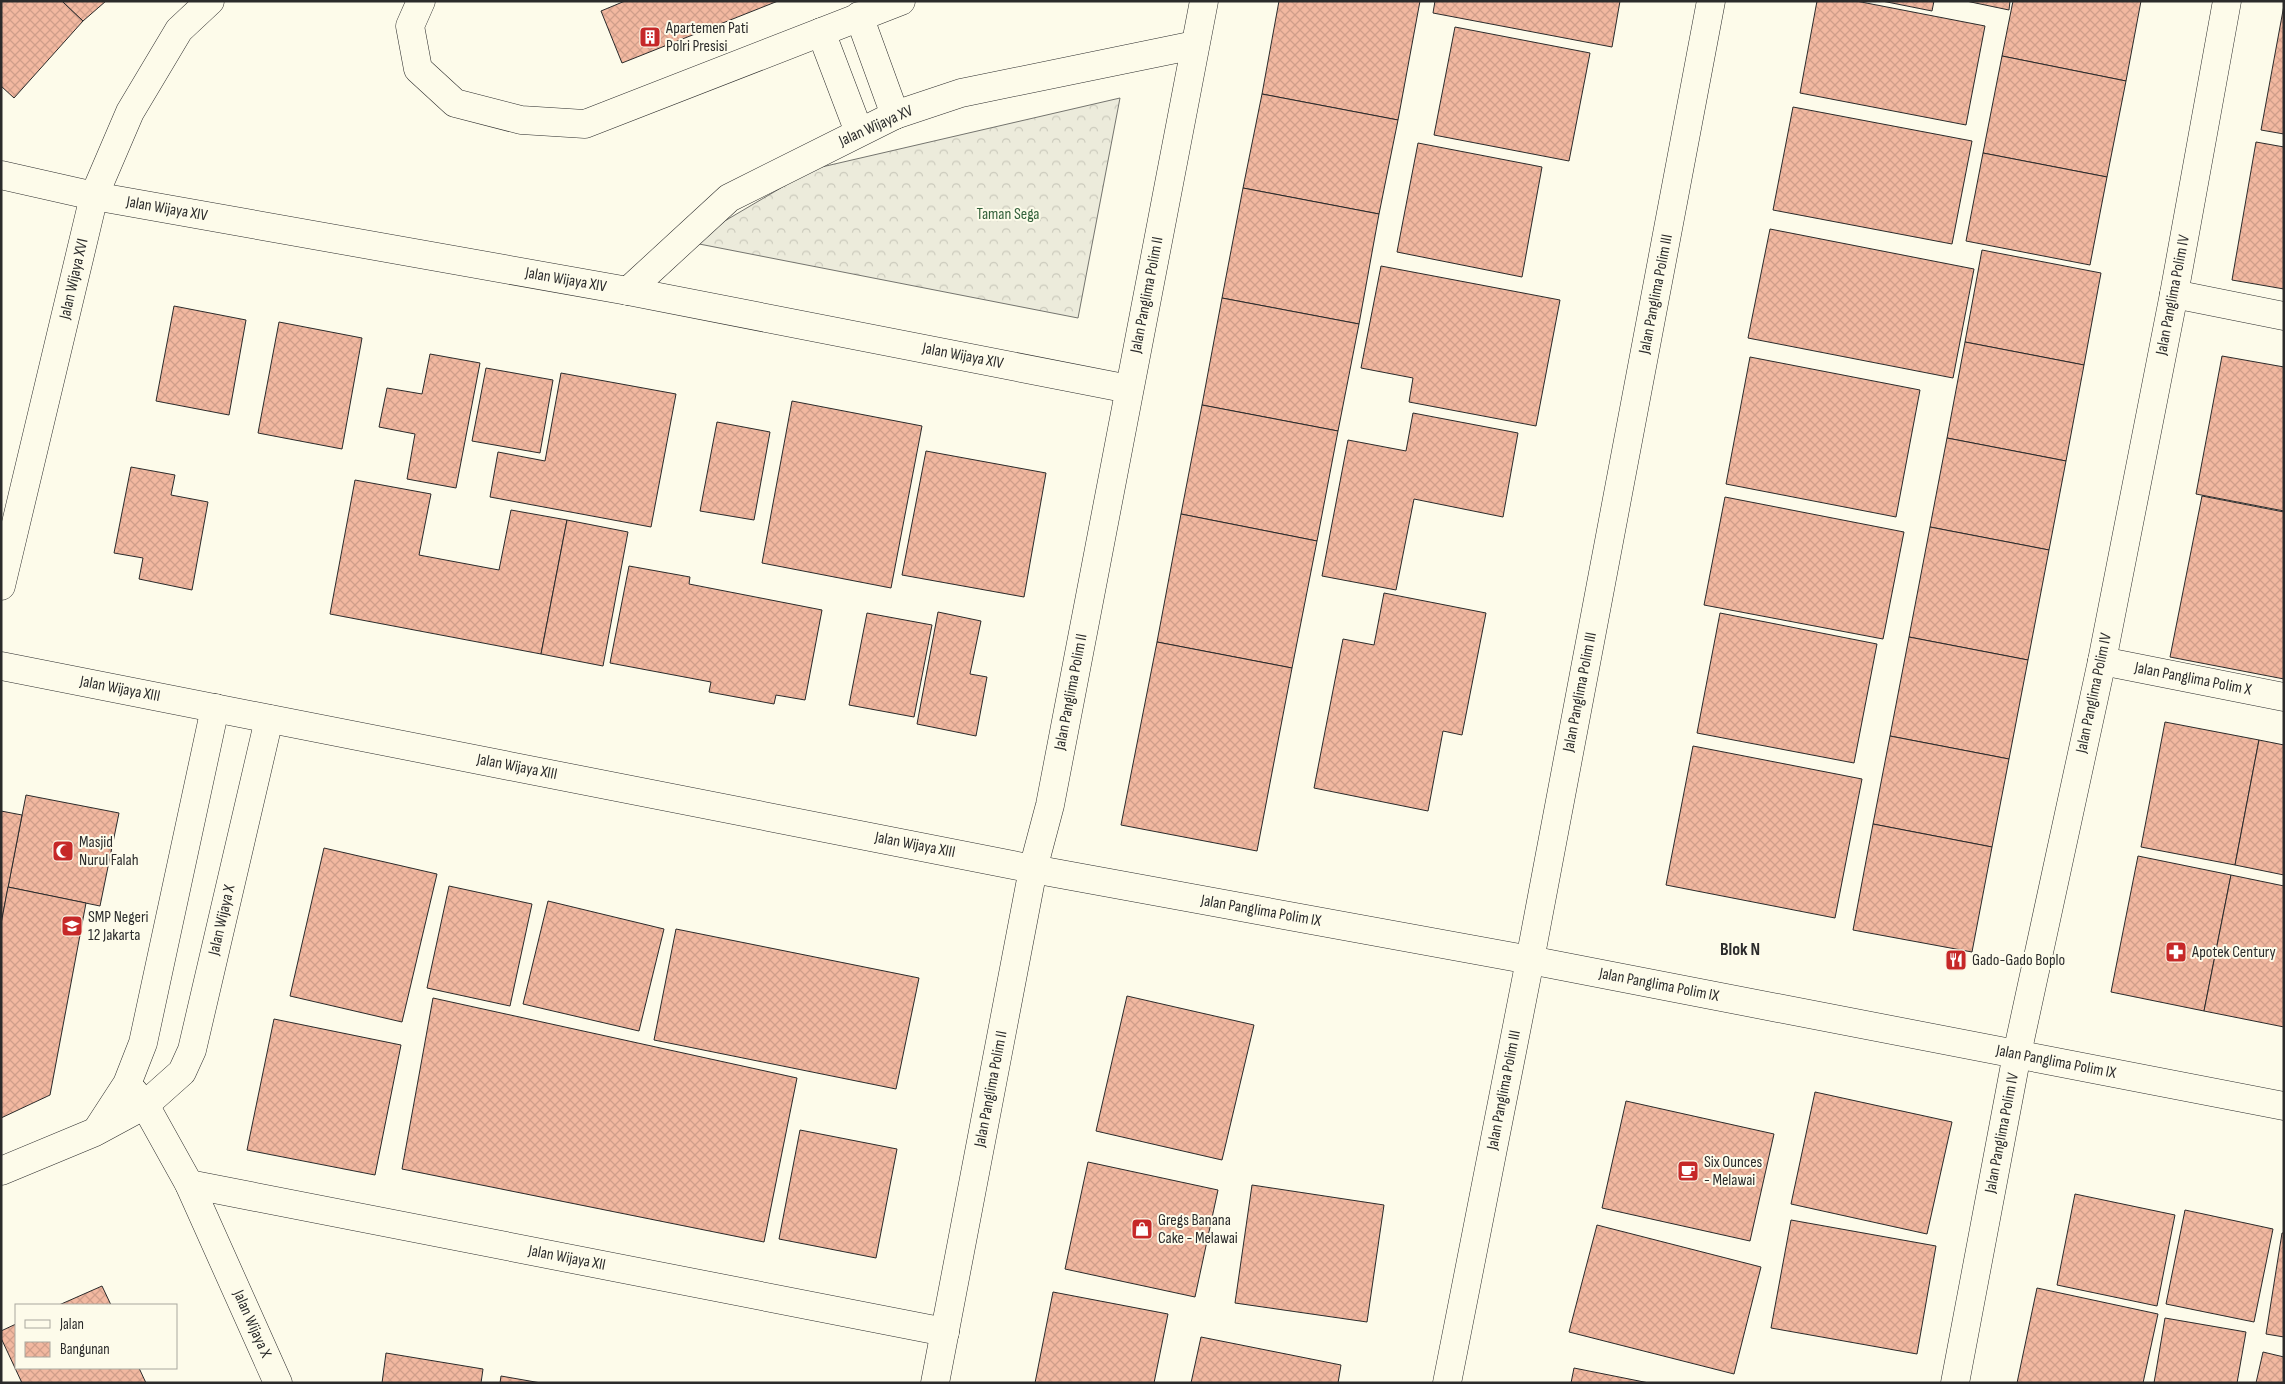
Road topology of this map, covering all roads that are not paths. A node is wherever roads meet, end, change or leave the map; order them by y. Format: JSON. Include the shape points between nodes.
{"nodes":[{"id":1,"x":210,"y":1,"type":"edge"},
{"id":2,"x":421,"y":1,"type":"edge"},
{"id":3,"x":901,"y":1,"type":"edge"},
{"id":4,"x":1204,"y":1,"type":"edge"},
{"id":5,"x":1711,"y":1,"type":"edge"},
{"id":6,"x":2227,"y":1,"type":"edge"},
{"id":7,"x":859,"y":16,"type":"junction"},
{"id":8,"x":821,"y":32,"type":"junction"},
{"id":9,"x":1195,"y":45,"type":"junction"},
{"id":10,"x":895,"y":114,"type":"junction"},
{"id":11,"x":860,"y":132,"type":"junction"},
{"id":12,"x":1,"y":174,"type":"edge"},
{"id":13,"x":94,"y":196,"type":"junction"},
{"id":14,"x":628,"y":291,"type":"junction"},
{"id":15,"x":2174,"y":294,"type":"junction"},
{"id":16,"x":2284,"y":316,"type":"edge"},
{"id":17,"x":1129,"y":389,"type":"junction"},
{"id":18,"x":1,"y":586,"type":"edge"},
{"id":19,"x":2102,"y":661,"type":"junction"},
{"id":20,"x":1,"y":666,"type":"edge"},
{"id":21,"x":2284,"y":697,"type":"edge"},
{"id":22,"x":215,"y":708,"type":"junction"},
{"id":23,"x":269,"y":719,"type":"junction"},
{"id":24,"x":1033,"y":869,"type":"junction"},
{"id":25,"x":1530,"y":960,"type":"junction"},
{"id":26,"x":2017,"y":1054,"type":"junction"},
{"id":27,"x":128,"y":1084,"type":"junction"},
{"id":28,"x":145,"y":1104,"type":"junction"},
{"id":29,"x":2284,"y":1106,"type":"edge"},
{"id":30,"x":95,"y":1132,"type":"junction"},
{"id":31,"x":1,"y":1171,"type":"edge"},
{"id":32,"x":189,"y":1184,"type":"junction"},
{"id":33,"x":945,"y":1332,"type":"junction"},
{"id":34,"x":278,"y":1383,"type":"edge"},
{"id":35,"x":936,"y":1383,"type":"edge"},
{"id":36,"x":1447,"y":1383,"type":"edge"},
{"id":37,"x":1955,"y":1383,"type":"edge"}],
"edges":[{"from":1,"to":13,"type":"street","name":"Jalan Wijaya XVI","via":[[179,30],[130,112]]},
{"from":2,"to":8,"type":"street","via":[[410,26],[418,69],[455,103],[521,120],[585,124]]},
{"from":3,"to":7,"type":"street"},
{"from":4,"to":9,"type":"street","name":"Jalan Panglima Polim II"},
{"from":5,"to":25,"type":"street","name":"Jalan Panglima Polim III"},
{"from":6,"to":15,"type":"street","name":"Jalan Panglima Polim IV"},
{"from":7,"to":8,"type":"street"},
{"from":7,"to":10,"type":"street"},
{"from":8,"to":11,"type":"street"},
{"from":9,"to":10,"type":"street","name":"Jalan Wijaya XV","via":[[961,94]]},
{"from":9,"to":17,"type":"street","name":"Jalan Panglima Polim II"},
{"from":10,"to":11,"type":"street","name":"Jalan Wijaya XV"},
{"from":11,"to":14,"type":"street","name":"Jalan Wijaya XV","via":[[729,198]]},
{"from":12,"to":13,"type":"street","name":"Jalan Wijaya XIV"},
{"from":13,"to":14,"type":"street","name":"Jalan Wijaya XIV"},
{"from":13,"to":18,"type":"street","name":"Jalan Wijaya XVI"},
{"from":14,"to":17,"type":"street","name":"Jalan Wijaya XIV"},
{"from":15,"to":16,"type":"street"},
{"from":15,"to":19,"type":"street","name":"Jalan Panglima Polim IV"},
{"from":17,"to":24,"type":"street","name":"Jalan Panglima Polim II","via":[[1050,805]]},
{"from":19,"to":21,"type":"street","name":"Jalan Panglima Polim X"},
{"from":19,"to":26,"type":"street","name":"Jalan Panglima Polim IV"},
{"from":20,"to":22,"type":"street","name":"Jalan Wijaya XIII"},
{"from":22,"to":23,"type":"street","name":"Jalan Wijaya XIII"},
{"from":22,"to":27,"type":"street","via":[[143,1043]]},
{"from":23,"to":24,"type":"street","name":"Jalan Wijaya XIII"},
{"from":23,"to":28,"type":"street","name":"Jalan Wijaya X","via":[[192,1050],[182,1072]]},
{"from":24,"to":25,"type":"street","name":"Jalan Panglima Polim IX"},
{"from":24,"to":33,"type":"street","name":"Jalan Panglima Polim II"},
{"from":25,"to":26,"type":"street","name":"Jalan Panglima Polim IX"},
{"from":25,"to":36,"type":"street","name":"Jalan Panglima Polim III"},
{"from":26,"to":29,"type":"street","name":"Jalan Panglima Polim IX"},
{"from":26,"to":37,"type":"street","name":"Jalan Panglima Polim IV"},
{"from":27,"to":28,"type":"street","name":"Jalan Wijaya X"},
{"from":27,"to":30,"type":"street"},
{"from":28,"to":30,"type":"street","name":"Jalan Wijaya X"},
{"from":28,"to":32,"type":"street","name":"Jalan Wijaya X"},
{"from":30,"to":31,"type":"street","name":"Jalan Wijaya X"},
{"from":32,"to":33,"type":"street","name":"Jalan Wijaya XII"},
{"from":32,"to":34,"type":"street","name":"Jalan Wijaya X"},
{"from":33,"to":35,"type":"street","name":"Jalan Panglima Polim II"}]}
